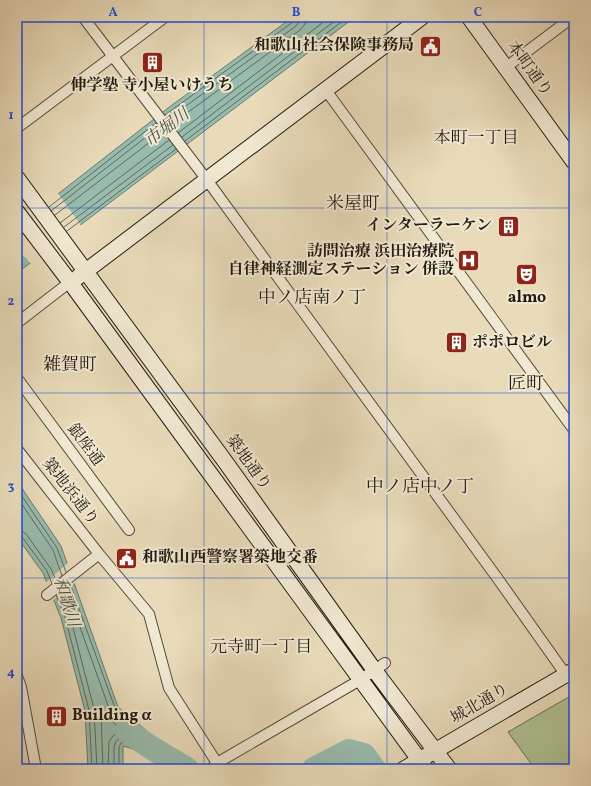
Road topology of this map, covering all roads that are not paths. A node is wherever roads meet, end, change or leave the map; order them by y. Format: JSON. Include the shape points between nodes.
{"nodes":[{"id":1,"x":83,"y":17,"type":"edge"},
{"id":2,"x":165,"y":17,"type":"edge"},
{"id":3,"x":422,"y":17,"type":"edge"},
{"id":4,"x":468,"y":17,"type":"edge"},
{"id":5,"x":573,"y":17,"type":"edge"},
{"id":6,"x":113,"y":56,"type":"junction"},
{"id":7,"x":505,"y":68,"type":"junction"},
{"id":8,"x":325,"y":89,"type":"junction"},
{"id":9,"x":17,"y":128,"type":"edge"},
{"id":10,"x":574,"y":162,"type":"edge"},
{"id":11,"x":17,"y":178,"type":"edge"},
{"id":12,"x":207,"y":180,"type":"junction"},
{"id":13,"x":17,"y":212,"type":"edge"},
{"id":14,"x":86,"y":271,"type":"junction"},
{"id":15,"x":70,"y":282,"type":"junction"},
{"id":16,"x":17,"y":323,"type":"edge"},
{"id":17,"x":17,"y":378,"type":"edge"},
{"id":18,"x":574,"y":430,"type":"edge"},
{"id":19,"x":17,"y":449,"type":"edge"},
{"id":20,"x":130,"y":530,"type":"dead end"},
{"id":21,"x":99,"y":554,"type":"junction"},
{"id":22,"x":47,"y":595,"type":"dead end"},
{"id":23,"x":380,"y":667,"type":"junction"},
{"id":24,"x":570,"y":672,"type":"edge"},
{"id":25,"x":17,"y":676,"type":"edge"},
{"id":26,"x":360,"y":680,"type":"junction"},
{"id":27,"x":436,"y":751,"type":"junction"},
{"id":28,"x":423,"y":765,"type":"edge"},
{"id":29,"x":214,"y":766,"type":"edge"},
{"id":30,"x":36,"y":769,"type":"edge"},
{"id":31,"x":404,"y":769,"type":"edge"},
{"id":32,"x":449,"y":769,"type":"edge"}],
"edges":[{"from":1,"to":6,"type":"street"},
{"from":2,"to":6,"type":"street"},
{"from":3,"to":8,"type":"street"},
{"from":4,"to":7,"type":"street","name":"本町通り"},
{"from":5,"to":7,"type":"street"},
{"from":6,"to":9,"type":"street"},
{"from":6,"to":12,"type":"street"},
{"from":7,"to":10,"type":"street","name":"本町通り"},
{"from":8,"to":12,"type":"street"},
{"from":8,"to":18,"type":"street"},
{"from":11,"to":14,"type":"street","name":"築地通り"},
{"from":12,"to":14,"type":"street"},
{"from":12,"to":24,"type":"street"},
{"from":13,"to":15,"type":"street"},
{"from":14,"to":15,"type":"street"},
{"from":14,"to":23,"type":"street","name":"築地通り"},
{"from":15,"to":16,"type":"street"},
{"from":15,"to":26,"type":"street"},
{"from":17,"to":20,"type":"street","name":"銀座通"},
{"from":19,"to":21,"type":"street","name":"築地浜通り"},
{"from":21,"to":22,"type":"street"},
{"from":21,"to":29,"type":"street","name":"築地浜通り","via":[[149,614],[169,688]]},
{"from":23,"to":26,"type":"street"},
{"from":23,"to":27,"type":"street","name":"築地通り"},
{"from":24,"to":27,"type":"street","name":"城北通り"},
{"from":25,"to":30,"type":"street"},
{"from":26,"to":28,"type":"street"},
{"from":26,"to":29,"type":"street"},
{"from":27,"to":28,"type":"street","name":"城北通り"},
{"from":27,"to":32,"type":"street","name":"築地通り"},
{"from":28,"to":31,"type":"street","name":"城北通り"}]}
